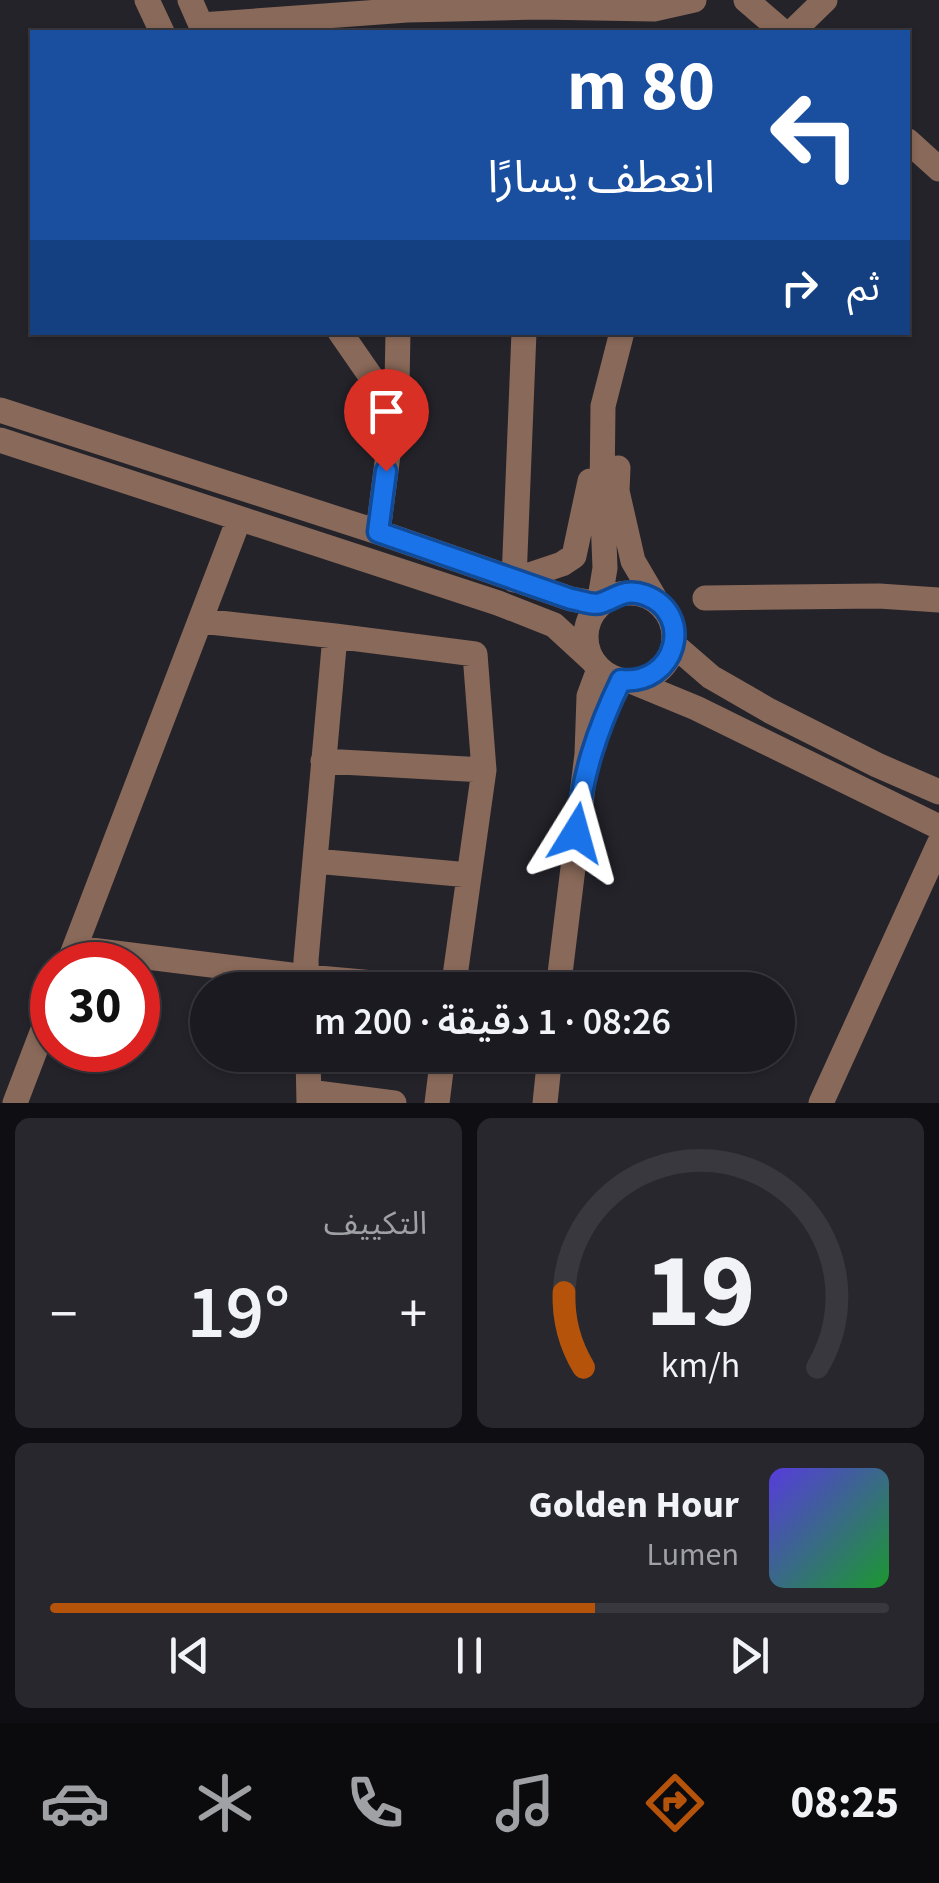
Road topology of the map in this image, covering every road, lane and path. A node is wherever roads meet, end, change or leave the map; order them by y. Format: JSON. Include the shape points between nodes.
{"nodes":[{"id":1,"x":147,"y":0,"type":"edge"},
{"id":2,"x":190,"y":0,"type":"edge"},
{"id":3,"x":694,"y":0,"type":"edge"},
{"id":4,"x":746,"y":0,"type":"edge"},
{"id":5,"x":824,"y":0,"type":"edge"},
{"id":6,"x":538,"y":13,"type":"edge"},
{"id":7,"x":407,"y":14,"type":"edge"},
{"id":8,"x":654,"y":14,"type":"edge"},
{"id":9,"x":202,"y":29,"type":"edge"},
{"id":10,"x":161,"y":30,"type":"edge"},
{"id":11,"x":781,"y":30,"type":"edge"},
{"id":12,"x":794,"y":30,"type":"edge"},
{"id":13,"x":910,"y":144,"type":"edge"},
{"id":14,"x":939,"y":169,"type":"edge"},
{"id":15,"x":342,"y":335,"type":"edge"},
{"id":16,"x":524,"y":335,"type":"edge"},
{"id":17,"x":621,"y":335,"type":"edge"},
{"id":18,"x":622,"y":335,"type":"edge"},
{"id":19,"x":394,"y":339,"type":"edge"},
{"id":20,"x":603,"y":406,"type":"junction"},
{"id":21,"x":0,"y":410,"type":"edge"},
{"id":22,"x":394,"y":410,"type":"junction"},
{"id":23,"x":0,"y":440,"type":"edge"},
{"id":24,"x":240,"y":520,"type":"junction"},
{"id":25,"x":378,"y":532,"type":"junction"},
{"id":26,"x":514,"y":580,"type":"junction"},
{"id":27,"x":705,"y":598,"type":"dead end"},
{"id":28,"x":939,"y":600,"type":"edge"},
{"id":29,"x":657,"y":602,"type":"junction"},
{"id":30,"x":599,"y":604,"type":"junction"},
{"id":31,"x":202,"y":620,"type":"junction"},
{"id":32,"x":336,"y":636,"type":"junction"},
{"id":33,"x":674,"y":645,"type":"junction"},
{"id":34,"x":611,"y":673,"type":"junction"},
{"id":35,"x":323,"y":761,"type":"junction"},
{"id":36,"x":484,"y":770,"type":"junction"},
{"id":37,"x":939,"y":792,"type":"edge"},
{"id":38,"x":939,"y":826,"type":"edge"},
{"id":39,"x":939,"y":844,"type":"edge"},
{"id":40,"x":314,"y":862,"type":"junction"},
{"id":41,"x":469,"y":875,"type":"junction"},
{"id":42,"x":77,"y":942,"type":"edge"},
{"id":43,"x":160,"y":966,"type":"edge"},
{"id":44,"x":206,"y":972,"type":"edge"},
{"id":45,"x":308,"y":972,"type":"edge"},
{"id":46,"x":456,"y":972,"type":"edge"},
{"id":47,"x":560,"y":972,"type":"edge"},
{"id":48,"x":30,"y":1064,"type":"edge"},
{"id":49,"x":308,"y":1072,"type":"edge"},
{"id":50,"x":442,"y":1072,"type":"edge"},
{"id":51,"x":548,"y":1072,"type":"edge"},
{"id":52,"x":309,"y":1097,"type":"edge"},
{"id":53,"x":15,"y":1103,"type":"edge"},
{"id":54,"x":394,"y":1103,"type":"edge"},
{"id":55,"x":437,"y":1103,"type":"edge"},
{"id":56,"x":544,"y":1103,"type":"edge"},
{"id":57,"x":821,"y":1103,"type":"edge"}],
"edges":[{"from":1,"to":10,"type":"street"},
{"from":2,"to":9,"type":"street"},
{"from":3,"to":8,"type":"street"},
{"from":4,"to":11,"type":"street"},
{"from":5,"to":12,"type":"street"},
{"from":6,"to":7,"type":"street"},
{"from":6,"to":8,"type":"street"},
{"from":7,"to":9,"type":"street"},
{"from":13,"to":14,"type":"street"},
{"from":15,"to":22,"type":"street"},
{"from":16,"to":26,"type":"street"},
{"from":17,"to":20,"type":"street"},
{"from":18,"to":29,"type":"street","via":[[617,491],[633,561]]},
{"from":19,"to":22,"type":"street"},
{"from":20,"to":26,"type":"street","via":[[574,556]]},
{"from":20,"to":30,"type":"street","via":[[605,568]]},
{"from":21,"to":25,"type":"street"},
{"from":22,"to":25,"type":"street"},
{"from":23,"to":24,"type":"street"},
{"from":24,"to":31,"type":"street"},
{"from":24,"to":34,"type":"street","via":[[554,626]]},
{"from":25,"to":26,"type":"street"},
{"from":26,"to":30,"type":"street"},
{"from":27,"to":28,"type":"street"},
{"from":29,"to":30,"type":"street","via":[[622,593]]},
{"from":29,"to":33,"type":"street","via":[[671,621]]},
{"from":30,"to":34,"type":"street","via":[[587,625],[587,649]]},
{"from":31,"to":32,"type":"street"},
{"from":31,"to":42,"type":"street"},
{"from":32,"to":35,"type":"street"},
{"from":32,"to":36,"type":"street","via":[[475,654]]},
{"from":33,"to":34,"type":"street","via":[[655,674]]},
{"from":33,"to":37,"type":"street","via":[[711,677],[770,711]]},
{"from":34,"to":38,"type":"street"},
{"from":34,"to":47,"type":"street","via":[[580,794]]},
{"from":35,"to":36,"type":"street"},
{"from":35,"to":40,"type":"street"},
{"from":36,"to":41,"type":"street"},
{"from":39,"to":57,"type":"street"},
{"from":40,"to":41,"type":"street"},
{"from":40,"to":45,"type":"street"},
{"from":41,"to":46,"type":"street"},
{"from":43,"to":44,"type":"street"},
{"from":48,"to":53,"type":"street"},
{"from":49,"to":52,"type":"street"},
{"from":50,"to":55,"type":"street"},
{"from":51,"to":56,"type":"street"},
{"from":52,"to":54,"type":"street"}]}
